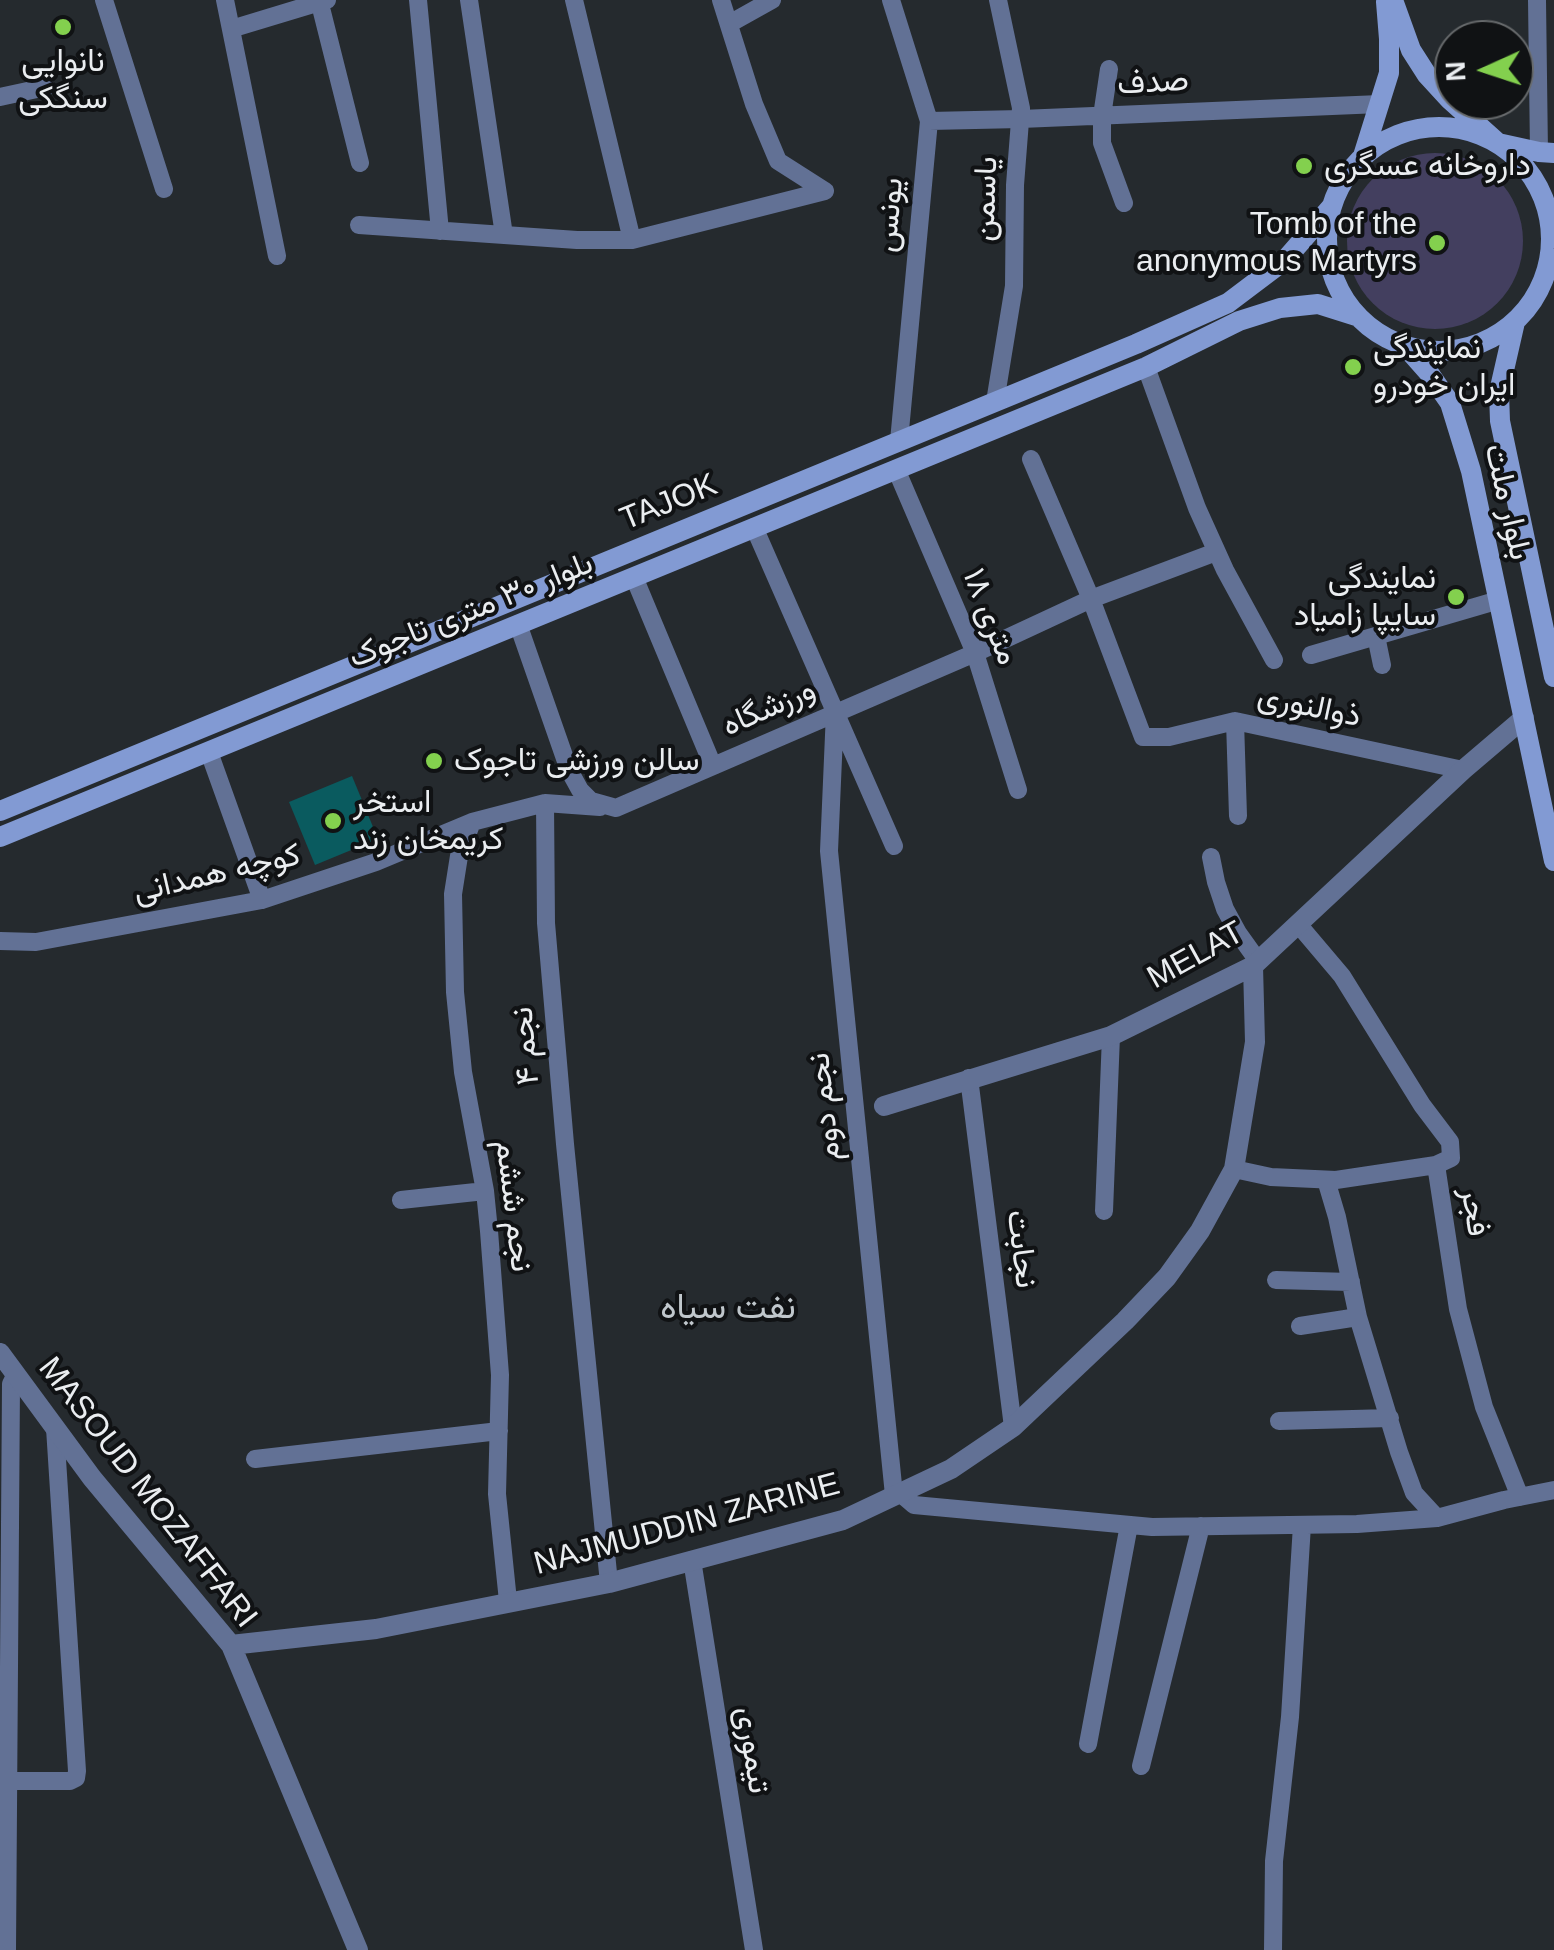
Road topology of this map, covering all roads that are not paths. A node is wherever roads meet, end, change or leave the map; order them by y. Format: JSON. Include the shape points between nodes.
{"nodes":[{"id":1,"x":104,"y":0,"type":"edge"},
{"id":2,"x":225,"y":0,"type":"edge"},
{"id":3,"x":418,"y":0,"type":"edge"},
{"id":4,"x":469,"y":0,"type":"edge"},
{"id":5,"x":574,"y":0,"type":"edge"},
{"id":6,"x":721,"y":0,"type":"edge"},
{"id":7,"x":772,"y":0,"type":"edge"},
{"id":8,"x":891,"y":0,"type":"edge"},
{"id":9,"x":998,"y":0,"type":"edge"},
{"id":10,"x":1390,"y":0,"type":"edge"},
{"id":11,"x":1537,"y":0,"type":"edge"},
{"id":12,"x":322,"y":1,"type":"edge"},
{"id":13,"x":728,"y":24,"type":"junction"},
{"id":14,"x":231,"y":29,"type":"junction"},
{"id":15,"x":1109,"y":69,"type":"dead end"},
{"id":16,"x":46,"y":87,"type":"dead end"},
{"id":17,"x":0,"y":97,"type":"edge"},
{"id":18,"x":1380,"y":104,"type":"junction"},
{"id":19,"x":1102,"y":116,"type":"junction"},
{"id":20,"x":1020,"y":119,"type":"junction"},
{"id":21,"x":930,"y":121,"type":"junction"},
{"id":22,"x":1498,"y":144,"type":"junction"},
{"id":23,"x":1546,"y":153,"type":"edge"},
{"id":24,"x":1363,"y":156,"type":"junction"},
{"id":25,"x":360,"y":162,"type":"dead end"},
{"id":26,"x":164,"y":189,"type":"dead end"},
{"id":27,"x":1124,"y":204,"type":"dead end"},
{"id":28,"x":1332,"y":206,"type":"junction"},
{"id":29,"x":359,"y":226,"type":"dead end"},
{"id":30,"x":440,"y":231,"type":"junction"},
{"id":31,"x":504,"y":235,"type":"junction"},
{"id":32,"x":632,"y":240,"type":"junction"},
{"id":33,"x":277,"y":256,"type":"dead end"},
{"id":34,"x":1550,"y":268,"type":"edge"},
{"id":35,"x":1356,"y":316,"type":"junction"},
{"id":36,"x":1516,"y":322,"type":"junction"},
{"id":37,"x":1406,"y":348,"type":"junction"},
{"id":38,"x":1146,"y":366,"type":"junction"},
{"id":39,"x":995,"y":402,"type":"junction"},
{"id":40,"x":899,"y":441,"type":"junction"},
{"id":41,"x":1031,"y":459,"type":"dead end"},
{"id":42,"x":896,"y":469,"type":"junction"},
{"id":43,"x":754,"y":527,"type":"junction"},
{"id":44,"x":1216,"y":552,"type":"junction"},
{"id":45,"x":634,"y":577,"type":"junction"},
{"id":46,"x":1091,"y":599,"type":"junction"},
{"id":47,"x":1499,"y":600,"type":"junction"},
{"id":48,"x":518,"y":624,"type":"junction"},
{"id":49,"x":1376,"y":636,"type":"junction"},
{"id":50,"x":976,"y":653,"type":"junction"},
{"id":51,"x":1311,"y":655,"type":"dead end"},
{"id":52,"x":1274,"y":660,"type":"dead end"},
{"id":53,"x":1382,"y":664,"type":"dead end"},
{"id":54,"x":1554,"y":676,"type":"edge"},
{"id":55,"x":835,"y":712,"type":"junction"},
{"id":56,"x":1524,"y":718,"type":"junction"},
{"id":57,"x":1235,"y":722,"type":"junction"},
{"id":58,"x":208,"y":752,"type":"junction"},
{"id":59,"x":712,"y":766,"type":"junction"},
{"id":60,"x":1462,"y":770,"type":"junction"},
{"id":61,"x":1018,"y":790,"type":"dead end"},
{"id":62,"x":545,"y":802,"type":"junction"},
{"id":63,"x":616,"y":808,"type":"junction"},
{"id":64,"x":0,"y":811,"type":"edge"},
{"id":65,"x":1238,"y":816,"type":"dead end"},
{"id":66,"x":472,"y":822,"type":"junction"},
{"id":67,"x":0,"y":837,"type":"edge"},
{"id":68,"x":894,"y":846,"type":"dead end"},
{"id":69,"x":1211,"y":857,"type":"dead end"},
{"id":70,"x":1554,"y":861,"type":"edge"},
{"id":71,"x":262,"y":900,"type":"junction"},
{"id":72,"x":1298,"y":924,"type":"junction"},
{"id":73,"x":0,"y":941,"type":"edge"},
{"id":74,"x":1256,"y":964,"type":"junction"},
{"id":75,"x":1111,"y":1036,"type":"junction"},
{"id":76,"x":969,"y":1078,"type":"junction"},
{"id":77,"x":884,"y":1106,"type":"dead end"},
{"id":78,"x":1436,"y":1164,"type":"junction"},
{"id":79,"x":1234,"y":1169,"type":"junction"},
{"id":80,"x":1326,"y":1180,"type":"junction"},
{"id":81,"x":485,"y":1191,"type":"junction"},
{"id":82,"x":402,"y":1200,"type":"dead end"},
{"id":83,"x":1104,"y":1211,"type":"dead end"},
{"id":84,"x":1276,"y":1280,"type":"dead end"},
{"id":85,"x":1351,"y":1282,"type":"junction"},
{"id":86,"x":1358,"y":1318,"type":"junction"},
{"id":87,"x":1300,"y":1326,"type":"dead end"},
{"id":88,"x":0,"y":1352,"type":"edge"},
{"id":89,"x":16,"y":1374,"type":"junction"},
{"id":90,"x":1390,"y":1418,"type":"junction"},
{"id":91,"x":1279,"y":1421,"type":"dead end"},
{"id":92,"x":1013,"y":1426,"type":"junction"},
{"id":93,"x":55,"y":1428,"type":"junction"},
{"id":94,"x":499,"y":1431,"type":"junction"},
{"id":95,"x":255,"y":1459,"type":"dead end"},
{"id":96,"x":1554,"y":1490,"type":"edge"},
{"id":97,"x":897,"y":1494,"type":"junction"},
{"id":98,"x":1520,"y":1497,"type":"junction"},
{"id":99,"x":1437,"y":1518,"type":"junction"},
{"id":100,"x":1302,"y":1524,"type":"junction"},
{"id":101,"x":1129,"y":1525,"type":"junction"},
{"id":102,"x":1200,"y":1526,"type":"junction"},
{"id":103,"x":692,"y":1560,"type":"junction"},
{"id":104,"x":609,"y":1583,"type":"junction"},
{"id":105,"x":508,"y":1601,"type":"junction"},
{"id":106,"x":230,"y":1644,"type":"junction"},
{"id":107,"x":1088,"y":1744,"type":"dead end"},
{"id":108,"x":1141,"y":1766,"type":"dead end"},
{"id":109,"x":4,"y":1781,"type":"edge"},
{"id":110,"x":6,"y":1950,"type":"edge"},
{"id":111,"x":358,"y":1950,"type":"edge"},
{"id":112,"x":754,"y":1950,"type":"edge"},
{"id":113,"x":1273,"y":1950,"type":"edge"}],
"edges":[{"from":1,"to":26,"type":"street"},
{"from":2,"to":14,"type":"street"},
{"from":3,"to":30,"type":"street"},
{"from":4,"to":31,"type":"street"},
{"from":5,"to":32,"type":"street"},
{"from":6,"to":13,"type":"street"},
{"from":7,"to":13,"type":"street"},
{"from":8,"to":21,"type":"street","name":"یونس"},
{"from":9,"to":20,"type":"street","name":"یاسمن"},
{"from":10,"to":18,"type":"main road"},
{"from":10,"to":22,"type":"main road","via":[[1427,75]]},
{"from":11,"to":23,"type":"street"},
{"from":12,"to":14,"type":"street"},
{"from":12,"to":25,"type":"street"},
{"from":13,"to":32,"type":"street","via":[[778,161],[826,191]]},
{"from":14,"to":33,"type":"street"},
{"from":15,"to":19,"type":"street"},
{"from":16,"to":17,"type":"street"},
{"from":18,"to":19,"type":"street","name":"صدف"},
{"from":18,"to":24,"type":"main road"},
{"from":19,"to":20,"type":"street","name":"صدف"},
{"from":19,"to":27,"type":"street","via":[[1102,143]]},
{"from":20,"to":21,"type":"street","name":"صدف"},
{"from":20,"to":39,"type":"street","name":"یاسمن","via":[[1014,286]]},
{"from":21,"to":40,"type":"street","name":"یونس"},
{"from":22,"to":23,"type":"main road"},
{"from":22,"to":24,"type":"main road","via":[[1436,126],[1387,139]]},
{"from":22,"to":34,"type":"main road","via":[[1538,187],[1549,214]]},
{"from":24,"to":28,"type":"main road"},
{"from":28,"to":35,"type":"main road","via":[[1329,264]]},
{"from":28,"to":39,"type":"main road","name":"TAJOK","via":[[1285,260],[1228,302]]},
{"from":29,"to":30,"type":"street"},
{"from":30,"to":31,"type":"street"},
{"from":31,"to":32,"type":"street"},
{"from":34,"to":36,"type":"main road"},
{"from":35,"to":37,"type":"main road"},
{"from":35,"to":38,"type":"main road","name":"بلوار ۳۰ متری تاجوک","via":[[1318,304],[1280,308]]},
{"from":36,"to":37,"type":"main road","via":[[1454,352]]},
{"from":36,"to":54,"type":"main road","name":"بلوار ملت","via":[[1499,392],[1500,421]]},
{"from":37,"to":47,"type":"main road","name":"بلوار ملت","via":[[1450,403]]},
{"from":38,"to":42,"type":"main road","name":"بلوار ۳۰ متری تاجوک"},
{"from":38,"to":44,"type":"street"},
{"from":39,"to":40,"type":"main road","name":"TAJOK"},
{"from":40,"to":64,"type":"main road","name":"TAJOK"},
{"from":41,"to":46,"type":"street"},
{"from":42,"to":43,"type":"main road","name":"بلوار ۳۰ متری تاجوک"},
{"from":42,"to":50,"type":"street","name":"۱۸ متری"},
{"from":43,"to":45,"type":"main road","name":"بلوار ۳۰ متری تاجوک"},
{"from":43,"to":55,"type":"street"},
{"from":44,"to":46,"type":"street","name":"ورزشگاه"},
{"from":44,"to":52,"type":"street"},
{"from":45,"to":48,"type":"main road","name":"بلوار ۳۰ متری تاجوک"},
{"from":45,"to":59,"type":"street"},
{"from":46,"to":50,"type":"street","name":"ورزشگاه"},
{"from":46,"to":57,"type":"street","name":"ذوالنوری","via":[[1143,737]]},
{"from":47,"to":49,"type":"street"},
{"from":47,"to":56,"type":"main road","name":"بلوار ملت"},
{"from":48,"to":58,"type":"main road","name":"بلوار ۳۰ متری تاجوک"},
{"from":48,"to":63,"type":"street","via":[[569,770],[591,802]]},
{"from":49,"to":51,"type":"street"},
{"from":49,"to":53,"type":"street"},
{"from":50,"to":55,"type":"street","name":"ورزشگاه"},
{"from":50,"to":61,"type":"street","name":"۱۸ متری"},
{"from":55,"to":59,"type":"street","name":"ورزشگاه"},
{"from":55,"to":68,"type":"street"},
{"from":55,"to":97,"type":"street","name":"نجم دوم","via":[[829,851]]},
{"from":56,"to":60,"type":"street","name":"MELAT"},
{"from":56,"to":70,"type":"main road","name":"بلوار ملت"},
{"from":57,"to":60,"type":"street","name":"ذوالنوری"},
{"from":57,"to":65,"type":"street"},
{"from":58,"to":67,"type":"main road","name":"بلوار ۳۰ متری تاجوک"},
{"from":58,"to":71,"type":"street"},
{"from":59,"to":63,"type":"street","name":"ورزشگاه"},
{"from":60,"to":72,"type":"street","name":"MELAT"},
{"from":62,"to":63,"type":"street","name":"کوچه همدانی"},
{"from":62,"to":66,"type":"street","name":"کوچه همدانی"},
{"from":62,"to":104,"type":"street","name":"نجم ۴","via":[[546,923]]},
{"from":66,"to":71,"type":"street","name":"کوچه همدانی"},
{"from":66,"to":81,"type":"street","name":"نجم ششم","via":[[453,894],[455,992]]},
{"from":69,"to":74,"type":"street","via":[[1225,909]]},
{"from":71,"to":73,"type":"street","name":"کوچه همدانی","via":[[36,942]]},
{"from":72,"to":74,"type":"street","name":"MELAT"},
{"from":72,"to":78,"type":"street","name":"فجر","via":[[1342,976],[1450,1142],[1451,1158]]},
{"from":74,"to":75,"type":"street","name":"MELAT"},
{"from":74,"to":79,"type":"street","name":"NAJMUDDIN ZARINE","via":[[1255,1042]]},
{"from":75,"to":76,"type":"street","name":"MELAT"},
{"from":75,"to":83,"type":"street"},
{"from":76,"to":77,"type":"street","name":"MELAT"},
{"from":76,"to":92,"type":"street","name":"نجابت"},
{"from":78,"to":80,"type":"street"},
{"from":78,"to":98,"type":"street","name":"فجر","via":[[1458,1309],[1484,1407]]},
{"from":79,"to":80,"type":"street"},
{"from":79,"to":92,"type":"street","name":"NAJMUDDIN ZARINE","via":[[1167,1277]]},
{"from":80,"to":85,"type":"street"},
{"from":81,"to":82,"type":"street"},
{"from":81,"to":94,"type":"street","name":"نجم ششم"},
{"from":84,"to":85,"type":"street"},
{"from":85,"to":86,"type":"street"},
{"from":86,"to":87,"type":"street"},
{"from":86,"to":90,"type":"street"},
{"from":88,"to":89,"type":"street","name":"MASOUD MOZAFFARI"},
{"from":89,"to":93,"type":"street","name":"MASOUD MOZAFFARI"},
{"from":89,"to":109,"type":"street"},
{"from":90,"to":91,"type":"street"},
{"from":90,"to":99,"type":"street","via":[[1414,1493]]},
{"from":92,"to":97,"type":"street","name":"NAJMUDDIN ZARINE","via":[[951,1469]]},
{"from":93,"to":106,"type":"street","name":"MASOUD MOZAFFARI"},
{"from":93,"to":109,"type":"street","via":[[78,1771],[70,1781]]},
{"from":94,"to":95,"type":"street"},
{"from":94,"to":105,"type":"street","name":"نجم ششم","via":[[497,1494]]},
{"from":96,"to":98,"type":"street"},
{"from":97,"to":101,"type":"street","via":[[914,1504]]},
{"from":97,"to":103,"type":"street","name":"NAJMUDDIN ZARINE","via":[[843,1520]]},
{"from":98,"to":99,"type":"street"},
{"from":99,"to":100,"type":"street"},
{"from":100,"to":102,"type":"street"},
{"from":100,"to":113,"type":"street","via":[[1274,1861]]},
{"from":101,"to":102,"type":"street"},
{"from":101,"to":107,"type":"street"},
{"from":102,"to":108,"type":"street"},
{"from":103,"to":104,"type":"street","name":"NAJMUDDIN ZARINE"},
{"from":103,"to":112,"type":"street","name":"تیموری"},
{"from":104,"to":105,"type":"street","name":"NAJMUDDIN ZARINE"},
{"from":105,"to":106,"type":"street","name":"NAJMUDDIN ZARINE","via":[[376,1629]]},
{"from":106,"to":111,"type":"street","name":"MASOUD MOZAFFARI"},
{"from":109,"to":110,"type":"street"}]}
